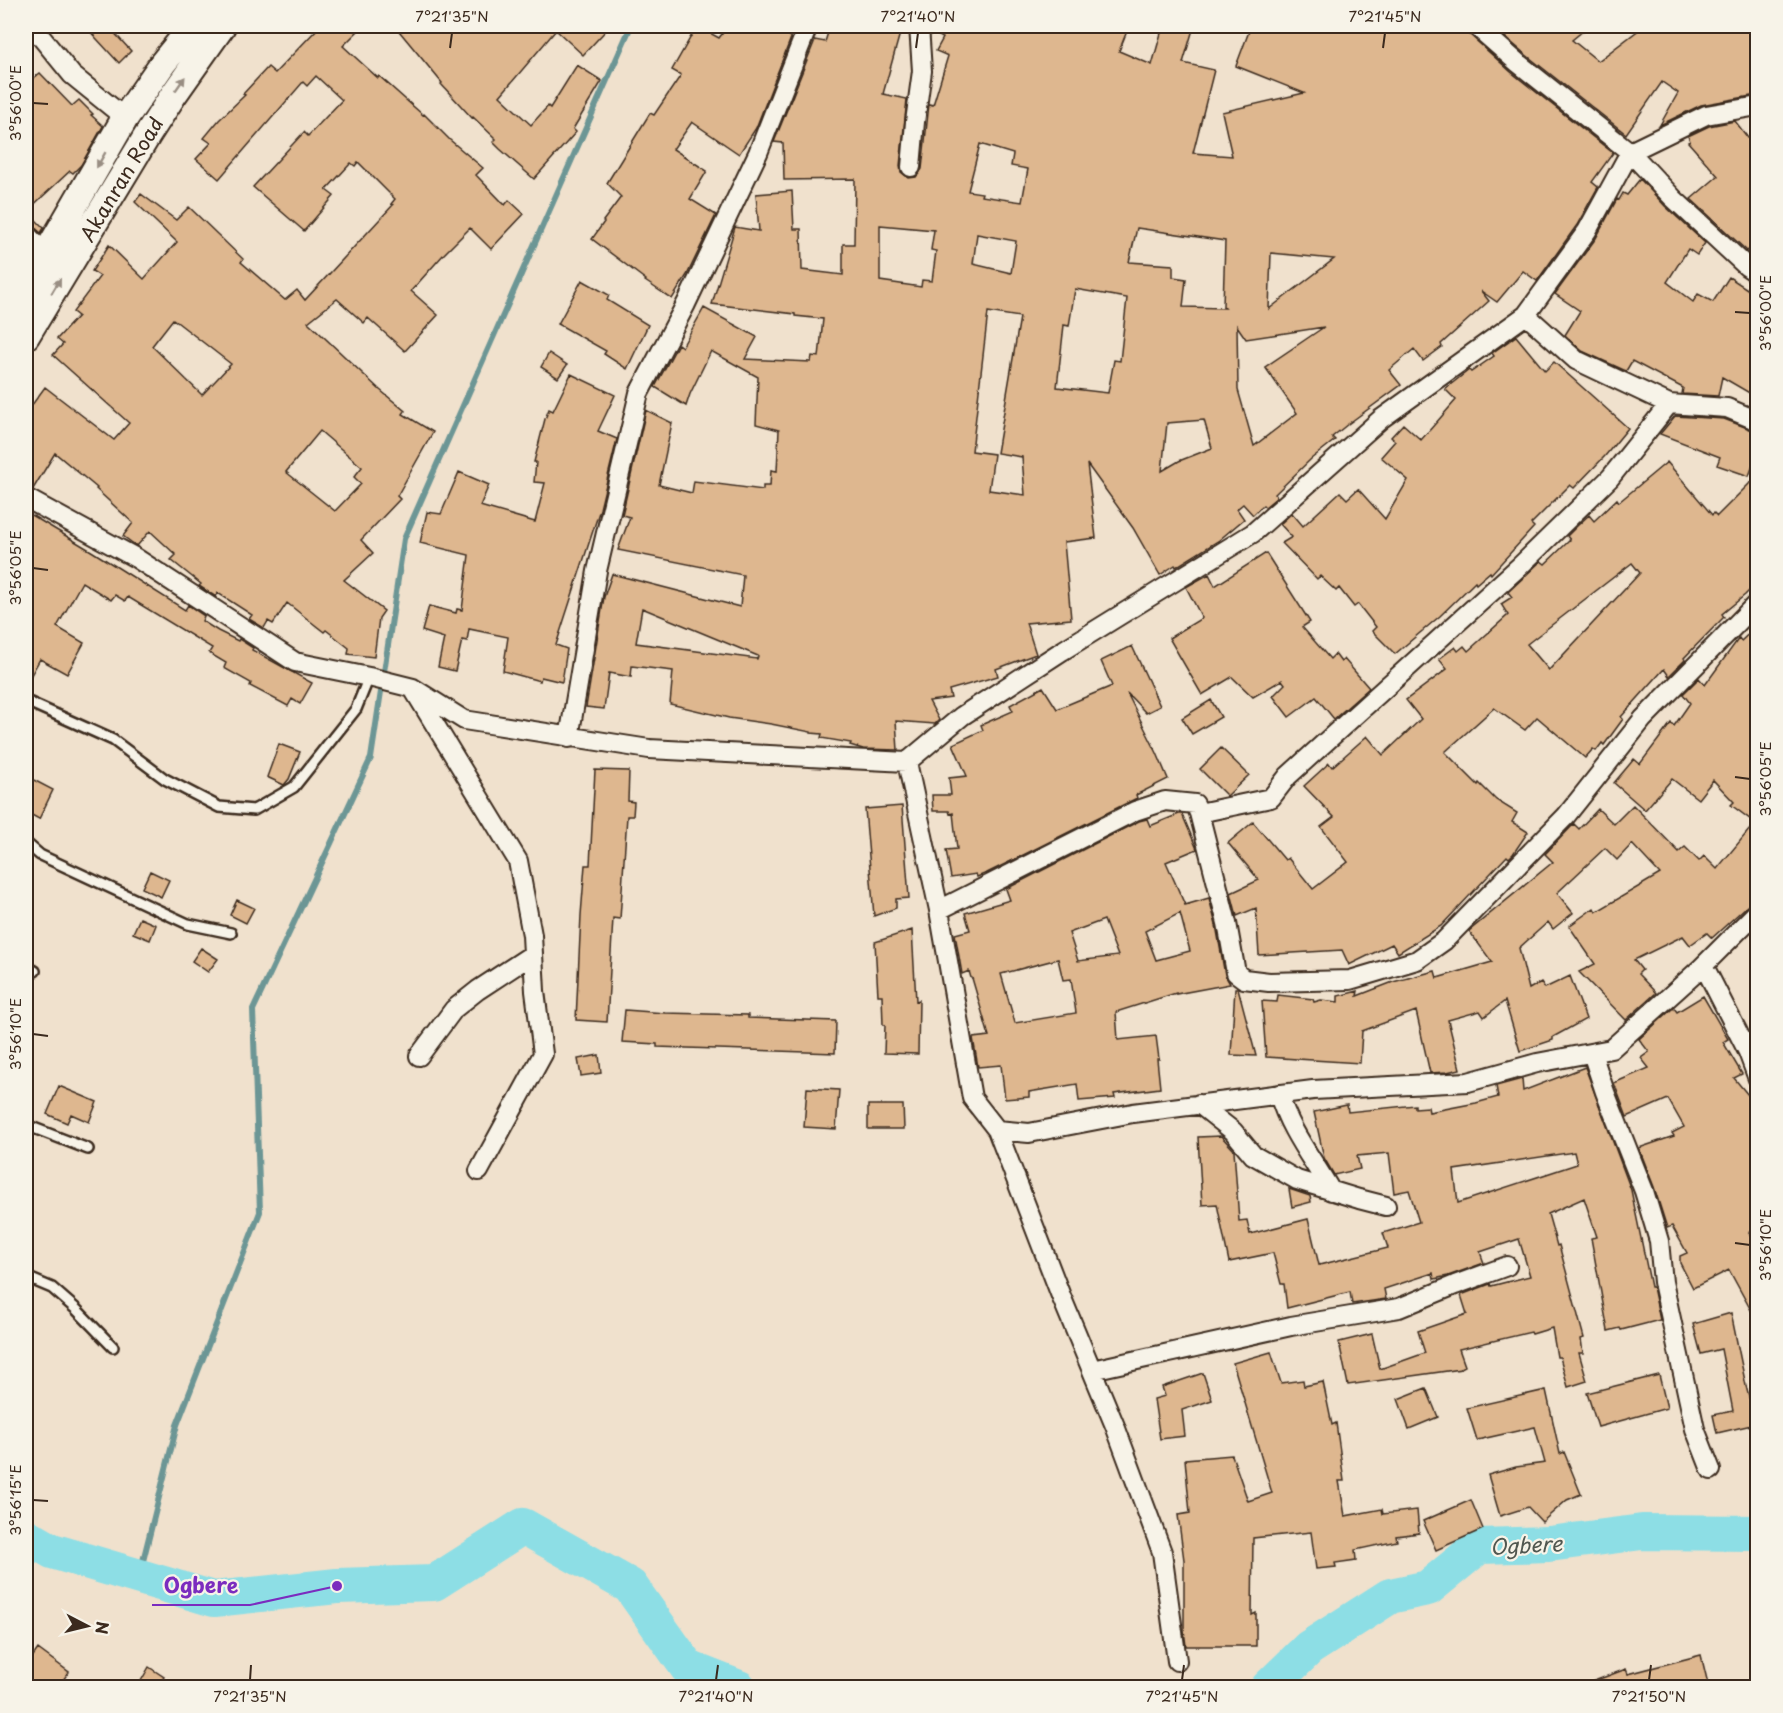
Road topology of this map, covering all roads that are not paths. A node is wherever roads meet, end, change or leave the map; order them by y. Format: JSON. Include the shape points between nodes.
{"nodes":[{"id":1,"x":32,"y":26,"type":"edge"},
{"id":2,"x":193,"y":26,"type":"edge"},
{"id":3,"x":222,"y":26,"type":"edge"},
{"id":4,"x":808,"y":26,"type":"edge"},
{"id":5,"x":920,"y":26,"type":"edge"},
{"id":6,"x":1476,"y":26,"type":"edge"},
{"id":7,"x":1758,"y":106,"type":"edge"},
{"id":8,"x":125,"y":118,"type":"junction"},
{"id":9,"x":1630,"y":152,"type":"junction"},
{"id":10,"x":911,"y":168,"type":"dead end"},
{"id":11,"x":26,"y":234,"type":"edge"},
{"id":12,"x":46,"y":254,"type":"junction"},
{"id":13,"x":1758,"y":274,"type":"edge"},
{"id":14,"x":26,"y":289,"type":"edge"},
{"id":15,"x":1526,"y":315,"type":"junction"},
{"id":16,"x":26,"y":336,"type":"edge"},
{"id":17,"x":1668,"y":404,"type":"junction"},
{"id":18,"x":1758,"y":421,"type":"edge"},
{"id":19,"x":26,"y":498,"type":"edge"},
{"id":20,"x":1758,"y":602,"type":"edge"},
{"id":21,"x":369,"y":677,"type":"junction"},
{"id":22,"x":413,"y":688,"type":"junction"},
{"id":23,"x":26,"y":702,"type":"edge"},
{"id":24,"x":569,"y":738,"type":"junction"},
{"id":25,"x":907,"y":762,"type":"junction"},
{"id":26,"x":1198,"y":813,"type":"junction"},
{"id":27,"x":26,"y":843,"type":"edge"},
{"id":28,"x":939,"y":910,"type":"junction"},
{"id":29,"x":1758,"y":911,"type":"edge"},
{"id":30,"x":231,"y":933,"type":"dead end"},
{"id":31,"x":533,"y":954,"type":"junction"},
{"id":32,"x":1704,"y":966,"type":"junction"},
{"id":33,"x":26,"y":967,"type":"edge"},
{"id":34,"x":35,"y":971,"type":"dead end"},
{"id":35,"x":1592,"y":1053,"type":"junction"},
{"id":36,"x":419,"y":1056,"type":"dead end"},
{"id":37,"x":1758,"y":1079,"type":"edge"},
{"id":38,"x":1279,"y":1094,"type":"junction"},
{"id":39,"x":1199,"y":1104,"type":"junction"},
{"id":40,"x":26,"y":1125,"type":"edge"},
{"id":41,"x":997,"y":1131,"type":"junction"},
{"id":42,"x":88,"y":1149,"type":"dead end"},
{"id":43,"x":479,"y":1171,"type":"dead end"},
{"id":44,"x":1330,"y":1191,"type":"junction"},
{"id":45,"x":1386,"y":1206,"type":"dead end"},
{"id":46,"x":1507,"y":1266,"type":"dead end"},
{"id":47,"x":26,"y":1276,"type":"edge"},
{"id":48,"x":113,"y":1347,"type":"dead end"},
{"id":49,"x":1092,"y":1370,"type":"junction"},
{"id":50,"x":1711,"y":1470,"type":"dead end"},
{"id":51,"x":1177,"y":1661,"type":"dead end"}],
"edges":[{"from":1,"to":8,"type":"street","via":[[72,75]]},
{"from":2,"to":8,"type":"main road","name":"Akanran Road"},
{"from":16,"to":3,"type":"main road","name":"Akanran Road","one_way":true,"via":[[174,94]]},
{"from":4,"to":24,"type":"street","via":[[758,153],[639,393],[597,571]]},
{"from":5,"to":10,"type":"street","via":[[922,71]]},
{"from":6,"to":9,"type":"street"},
{"from":7,"to":9,"type":"street","via":[[1706,115]]},
{"from":8,"to":12,"type":"main road","name":"Akanran Road","one_way":true},
{"from":9,"to":13,"type":"street","via":[[1673,198]]},
{"from":9,"to":15,"type":"street","via":[[1587,231]]},
{"from":11,"to":12,"type":"street"},
{"from":12,"to":14,"type":"main road","name":"Akanran Road"},
{"from":15,"to":17,"type":"street","via":[[1576,360]]},
{"from":15,"to":25,"type":"street","via":[[1381,419],[1253,533],[962,716]]},
{"from":17,"to":18,"type":"street","via":[[1727,408]]},
{"from":17,"to":26,"type":"street","via":[[1610,478],[1520,566],[1288,776],[1271,798]]},
{"from":19,"to":21,"type":"street","via":[[136,558],[295,662]]},
{"from":20,"to":26,"type":"street","via":[[1643,719],[1566,816],[1444,941],[1417,960],[1350,980],[1244,979],[1236,973]]},
{"from":21,"to":22,"type":"street"},
{"from":21,"to":23,"type":"lane","via":[[356,710],[294,787],[254,810],[219,807],[165,779],[113,740]]},
{"from":22,"to":24,"type":"street","via":[[464,720]]},
{"from":22,"to":31,"type":"street","via":[[518,861]]},
{"from":24,"to":25,"type":"street","via":[[649,749]]},
{"from":25,"to":28,"type":"street"},
{"from":26,"to":28,"type":"street","via":[[1195,804],[1165,801],[1135,811]]},
{"from":27,"to":30,"type":"lane","via":[[40,855],[188,924]]},
{"from":28,"to":41,"type":"street","via":[[972,1098]]},
{"from":29,"to":32,"type":"street"},
{"from":31,"to":36,"type":"street","via":[[454,1009]]},
{"from":31,"to":43,"type":"street","via":[[543,1054]]},
{"from":32,"to":35,"type":"street","via":[[1611,1049]]},
{"from":32,"to":37,"type":"street"},
{"from":33,"to":34,"type":"lane"},
{"from":35,"to":38,"type":"street","via":[[1468,1082]]},
{"from":35,"to":50,"type":"street","via":[[1659,1241],[1663,1282],[1695,1429]]},
{"from":38,"to":39,"type":"street"},
{"from":38,"to":44,"type":"street","via":[[1293,1130]]},
{"from":39,"to":41,"type":"street","via":[[1029,1133]]},
{"from":39,"to":44,"type":"street","via":[[1233,1131],[1253,1155],[1297,1180]]},
{"from":40,"to":42,"type":"lane"},
{"from":41,"to":49,"type":"street"},
{"from":44,"to":45,"type":"street"},
{"from":46,"to":49,"type":"street","via":[[1399,1308],[1291,1326]]},
{"from":47,"to":48,"type":"lane","via":[[52,1288]]},
{"from":49,"to":51,"type":"street","via":[[1161,1552]]}]}
